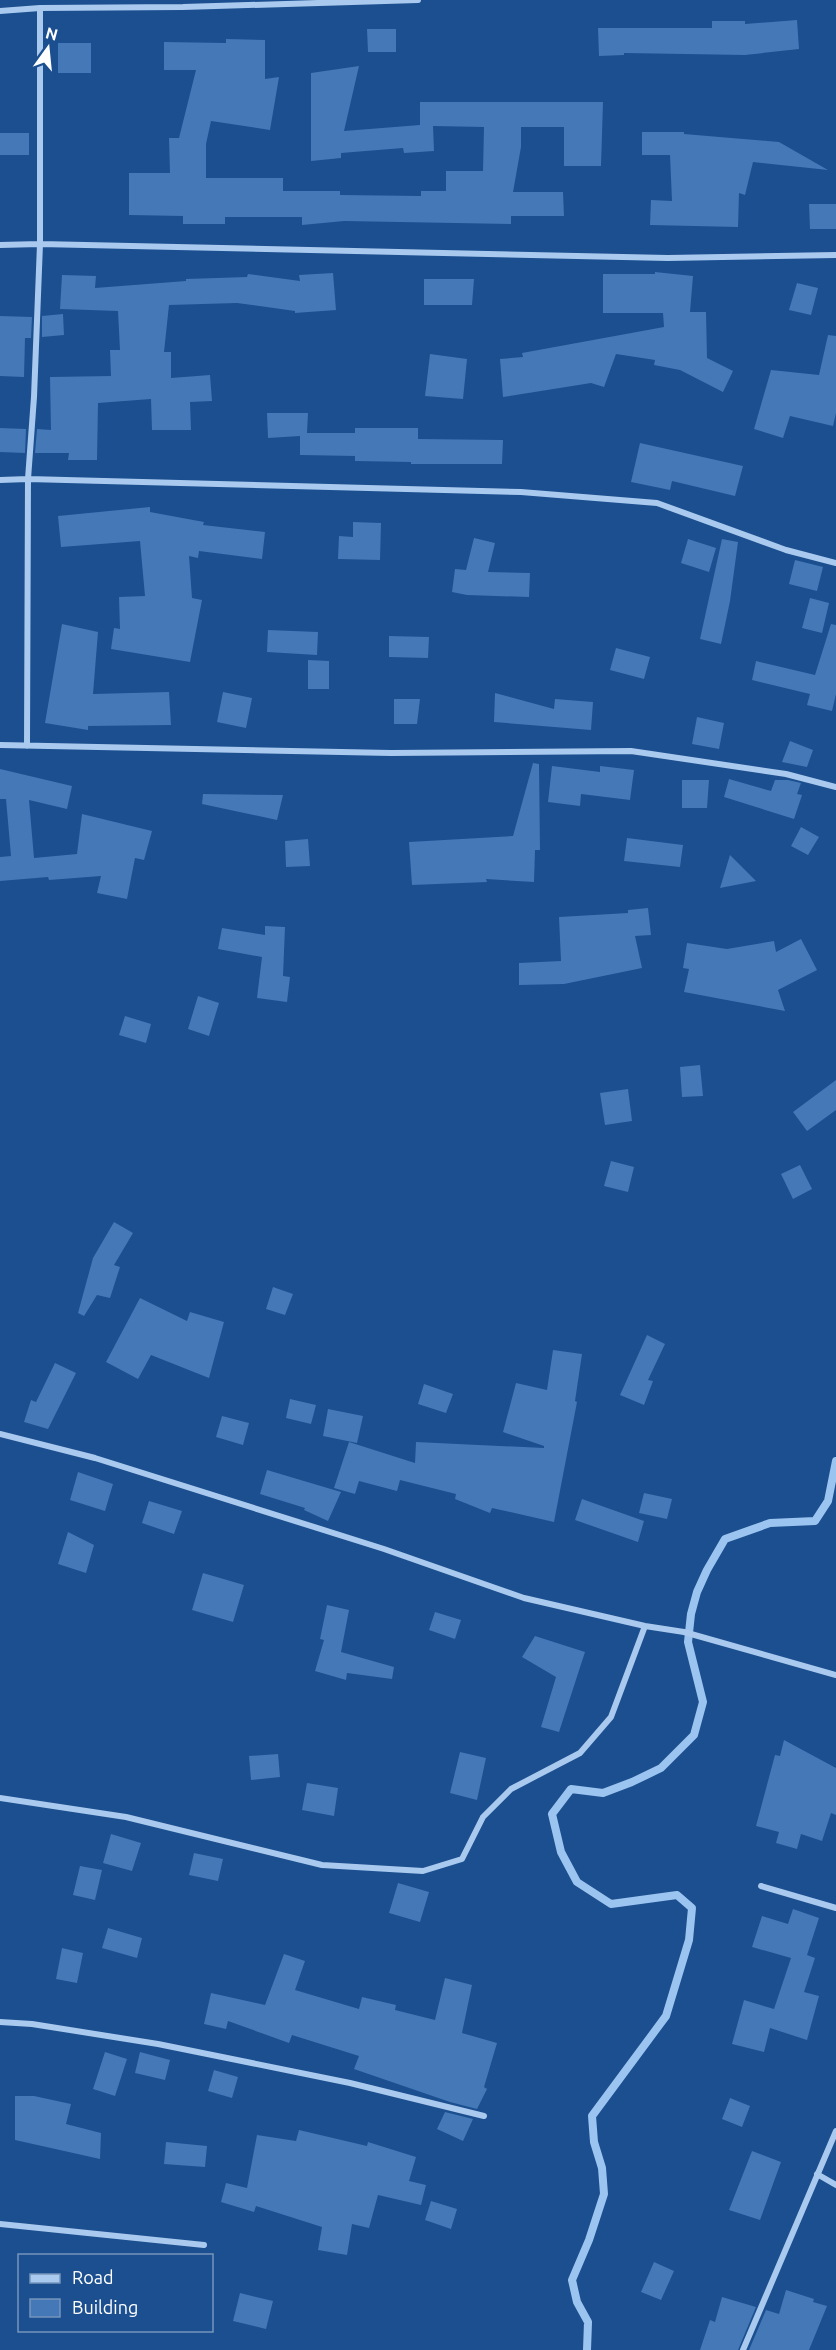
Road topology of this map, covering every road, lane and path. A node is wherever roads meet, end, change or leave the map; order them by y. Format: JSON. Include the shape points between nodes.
{"nodes":[{"id":1,"x":418,"y":0,"type":"edge"},
{"id":2,"x":183,"y":3,"type":"edge"},
{"id":3,"x":40,"y":8,"type":"junction"},
{"id":4,"x":0,"y":11,"type":"edge"},
{"id":5,"x":40,"y":243,"type":"junction"},
{"id":6,"x":0,"y":245,"type":"edge"},
{"id":7,"x":836,"y":255,"type":"edge"},
{"id":8,"x":28,"y":479,"type":"junction"},
{"id":9,"x":0,"y":480,"type":"edge"},
{"id":10,"x":836,"y":563,"type":"edge"},
{"id":11,"x":0,"y":745,"type":"edge"},
{"id":12,"x":27,"y":746,"type":"junction"},
{"id":13,"x":836,"y":787,"type":"edge"},
{"id":14,"x":0,"y":1434,"type":"edge"},
{"id":15,"x":645,"y":1626,"type":"junction"},
{"id":16,"x":836,"y":1675,"type":"edge"},
{"id":17,"x":0,"y":1798,"type":"edge"},
{"id":18,"x":761,"y":1886,"type":"dead end"},
{"id":19,"x":836,"y":1908,"type":"edge"},
{"id":20,"x":0,"y":2022,"type":"edge"},
{"id":21,"x":484,"y":2116,"type":"dead end"},
{"id":22,"x":836,"y":2131,"type":"edge"},
{"id":23,"x":818,"y":2174,"type":"junction"},
{"id":24,"x":836,"y":2185,"type":"edge"},
{"id":25,"x":0,"y":2224,"type":"edge"},
{"id":26,"x":204,"y":2246,"type":"dead end"},
{"id":27,"x":743,"y":2350,"type":"edge"}],
"edges":[{"from":1,"to":2,"type":"street"},
{"from":2,"to":3,"type":"street"},
{"from":3,"to":4,"type":"street"},
{"from":3,"to":5,"type":"street"},
{"from":5,"to":6,"type":"street"},
{"from":5,"to":7,"type":"street","via":[[668,258]]},
{"from":5,"to":8,"type":"street"},
{"from":8,"to":9,"type":"street"},
{"from":8,"to":10,"type":"street","via":[[521,492],[657,503],[786,550]]},
{"from":8,"to":12,"type":"street"},
{"from":11,"to":12,"type":"street"},
{"from":12,"to":13,"type":"street","via":[[390,753],[631,751],[786,774]]},
{"from":14,"to":15,"type":"street","via":[[106,1461],[524,1598]]},
{"from":15,"to":16,"type":"street","via":[[684,1632]]},
{"from":15,"to":17,"type":"street","via":[[611,1717],[580,1753],[511,1789],[483,1817],[462,1859],[423,1871],[322,1865],[126,1817]]},
{"from":18,"to":19,"type":"street"},
{"from":20,"to":21,"type":"street","via":[[158,2044],[350,2083]]},
{"from":22,"to":23,"type":"street"},
{"from":23,"to":24,"type":"street"},
{"from":23,"to":27,"type":"street"},
{"from":25,"to":26,"type":"street"}]}
